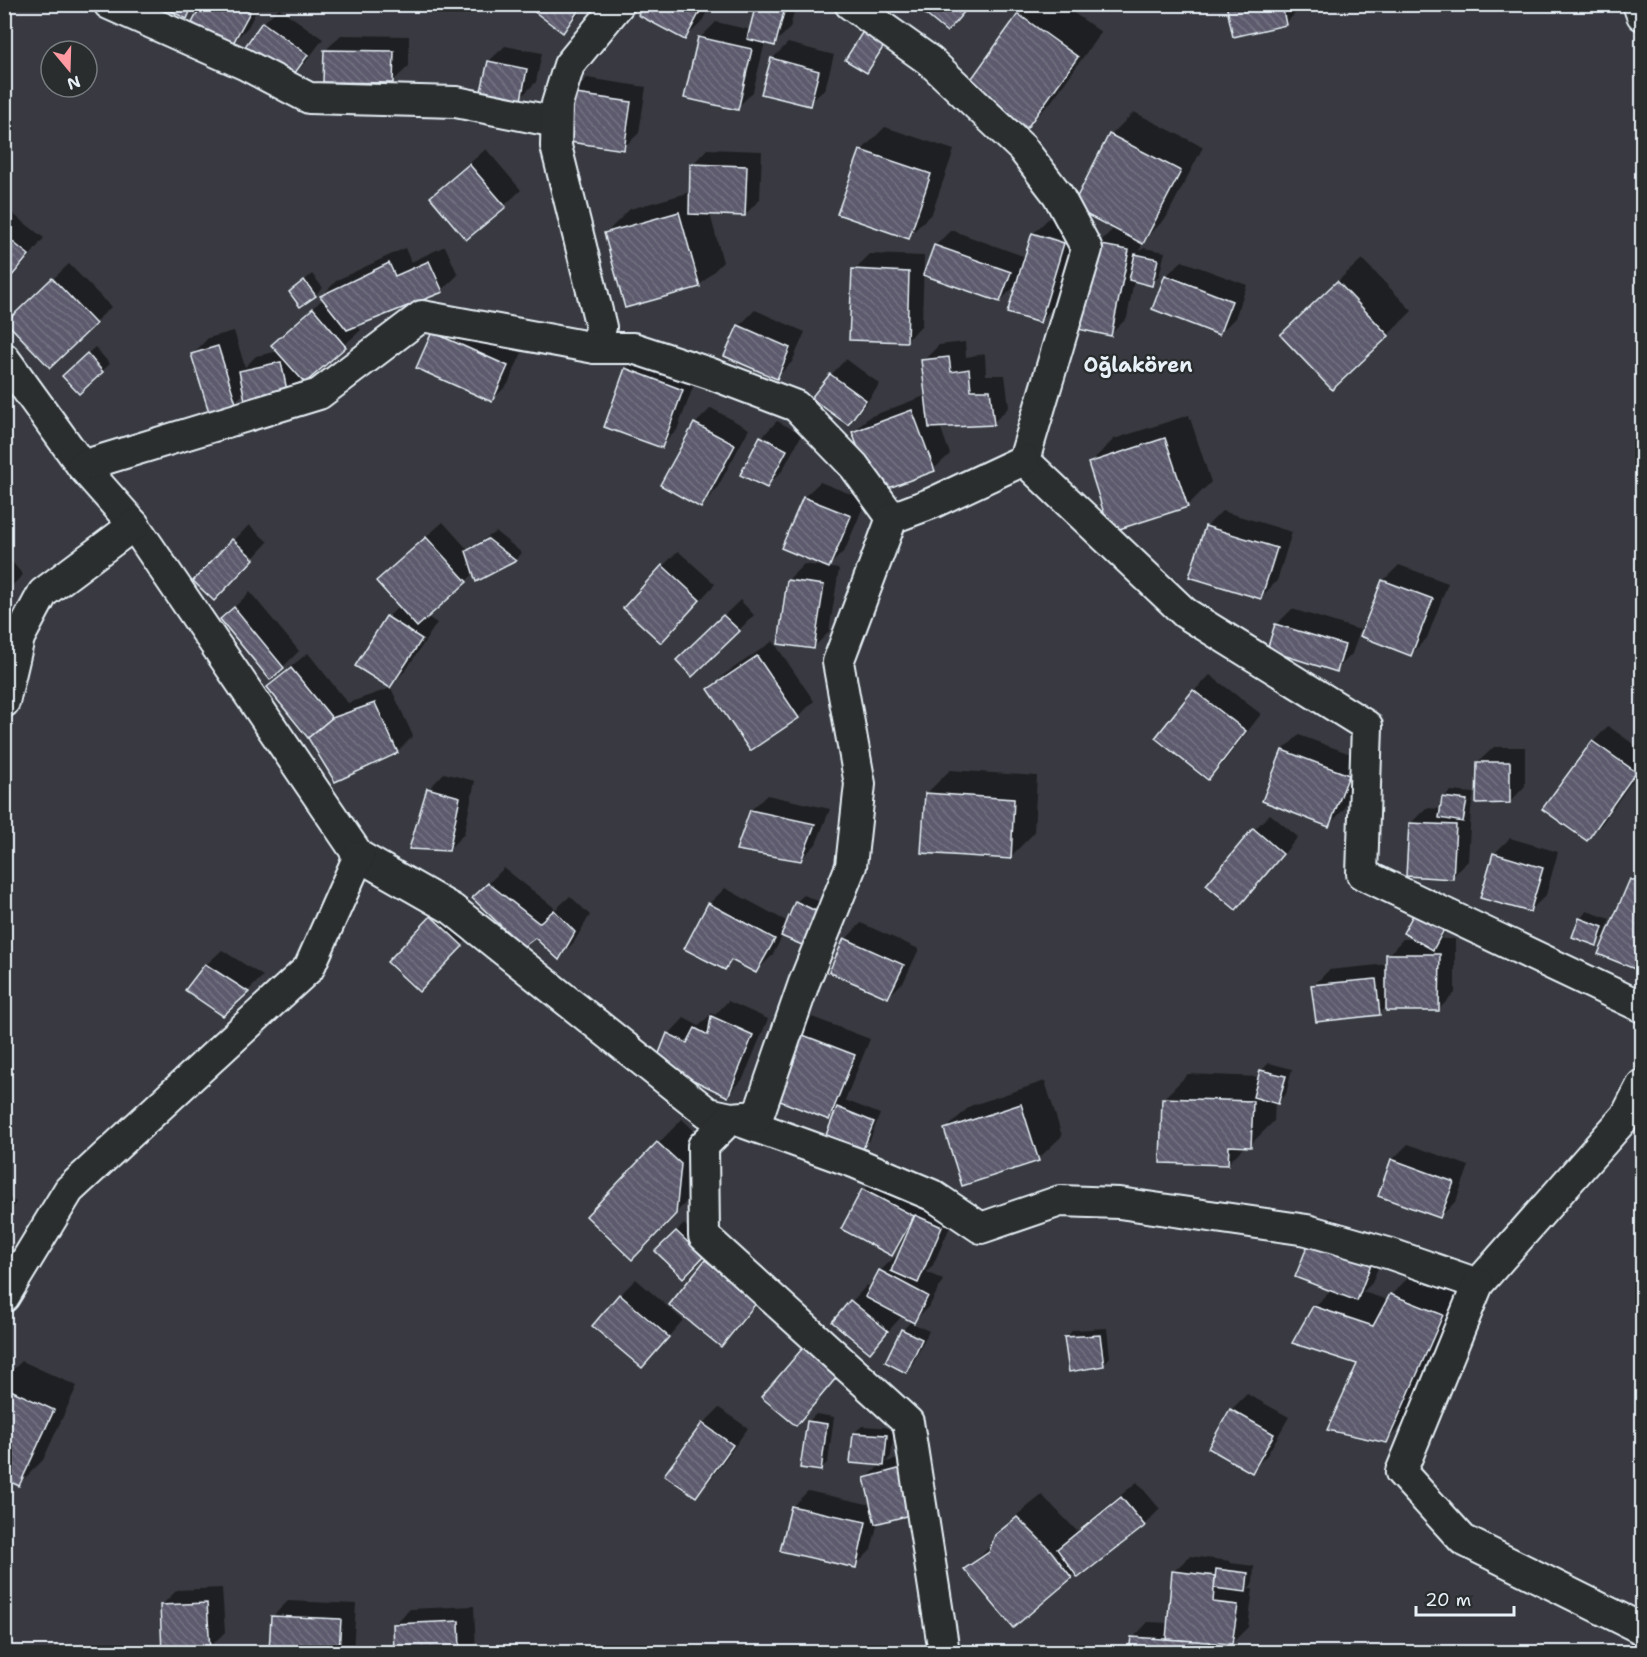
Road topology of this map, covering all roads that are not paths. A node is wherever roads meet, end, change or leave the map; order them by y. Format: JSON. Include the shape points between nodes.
{"nodes":[{"id":1,"x":109,"y":4,"type":"edge"},
{"id":2,"x":619,"y":4,"type":"edge"},
{"id":3,"x":850,"y":4,"type":"edge"},
{"id":4,"x":1638,"y":4,"type":"edge"},
{"id":5,"x":1642,"y":15,"type":"edge"},
{"id":6,"x":556,"y":122,"type":"junction"},
{"id":7,"x":595,"y":348,"type":"junction"},
{"id":8,"x":4,"y":358,"type":"edge"},
{"id":9,"x":1023,"y":460,"type":"junction"},
{"id":10,"x":82,"y":466,"type":"junction"},
{"id":11,"x":892,"y":518,"type":"junction"},
{"id":12,"x":134,"y":525,"type":"junction"},
{"id":13,"x":4,"y":702,"type":"edge"},
{"id":14,"x":359,"y":856,"type":"junction"},
{"id":15,"x":1642,"y":1007,"type":"edge"},
{"id":16,"x":1642,"y":1085,"type":"edge"},
{"id":17,"x":731,"y":1118,"type":"junction"},
{"id":18,"x":1478,"y":1284,"type":"junction"},
{"id":19,"x":4,"y":1297,"type":"edge"},
{"id":20,"x":1642,"y":1629,"type":"edge"},
{"id":21,"x":944,"y":1653,"type":"edge"}],
"edges":[{"from":1,"to":6,"type":"street","via":[[244,64],[309,98],[456,102]]},
{"from":2,"to":6,"type":"street","via":[[569,65],[557,104]]},
{"from":3,"to":9,"type":"street","via":[[930,61],[1022,148],[1058,195],[1087,249]]},
{"from":4,"to":5,"type":"street"},
{"from":6,"to":7,"type":"street","via":[[556,146],[600,327]]},
{"from":7,"to":10,"type":"street","via":[[422,316],[319,394]]},
{"from":7,"to":11,"type":"street","via":[[633,348],[796,406],[854,466]]},
{"from":8,"to":10,"type":"street"},
{"from":9,"to":11,"type":"street"},
{"from":9,"to":15,"type":"street","via":[[1185,613],[1367,726],[1362,874]]},
{"from":10,"to":12,"type":"street"},
{"from":11,"to":17,"type":"street","via":[[838,662],[860,784],[851,866],[804,983],[758,1116]]},
{"from":12,"to":13,"type":"street","via":[[43,593],[19,638]]},
{"from":12,"to":14,"type":"street"},
{"from":14,"to":17,"type":"street","via":[[452,909],[708,1113]]},
{"from":14,"to":19,"type":"street","via":[[309,968],[69,1190]]},
{"from":16,"to":18,"type":"street","via":[[1626,1116]]},
{"from":17,"to":18,"type":"street","via":[[932,1195],[981,1228],[1060,1201],[1119,1203],[1307,1230]]},
{"from":17,"to":21,"type":"street","via":[[703,1146],[704,1236],[908,1422]]},
{"from":18,"to":20,"type":"street","via":[[1401,1472],[1463,1540]]}]}
